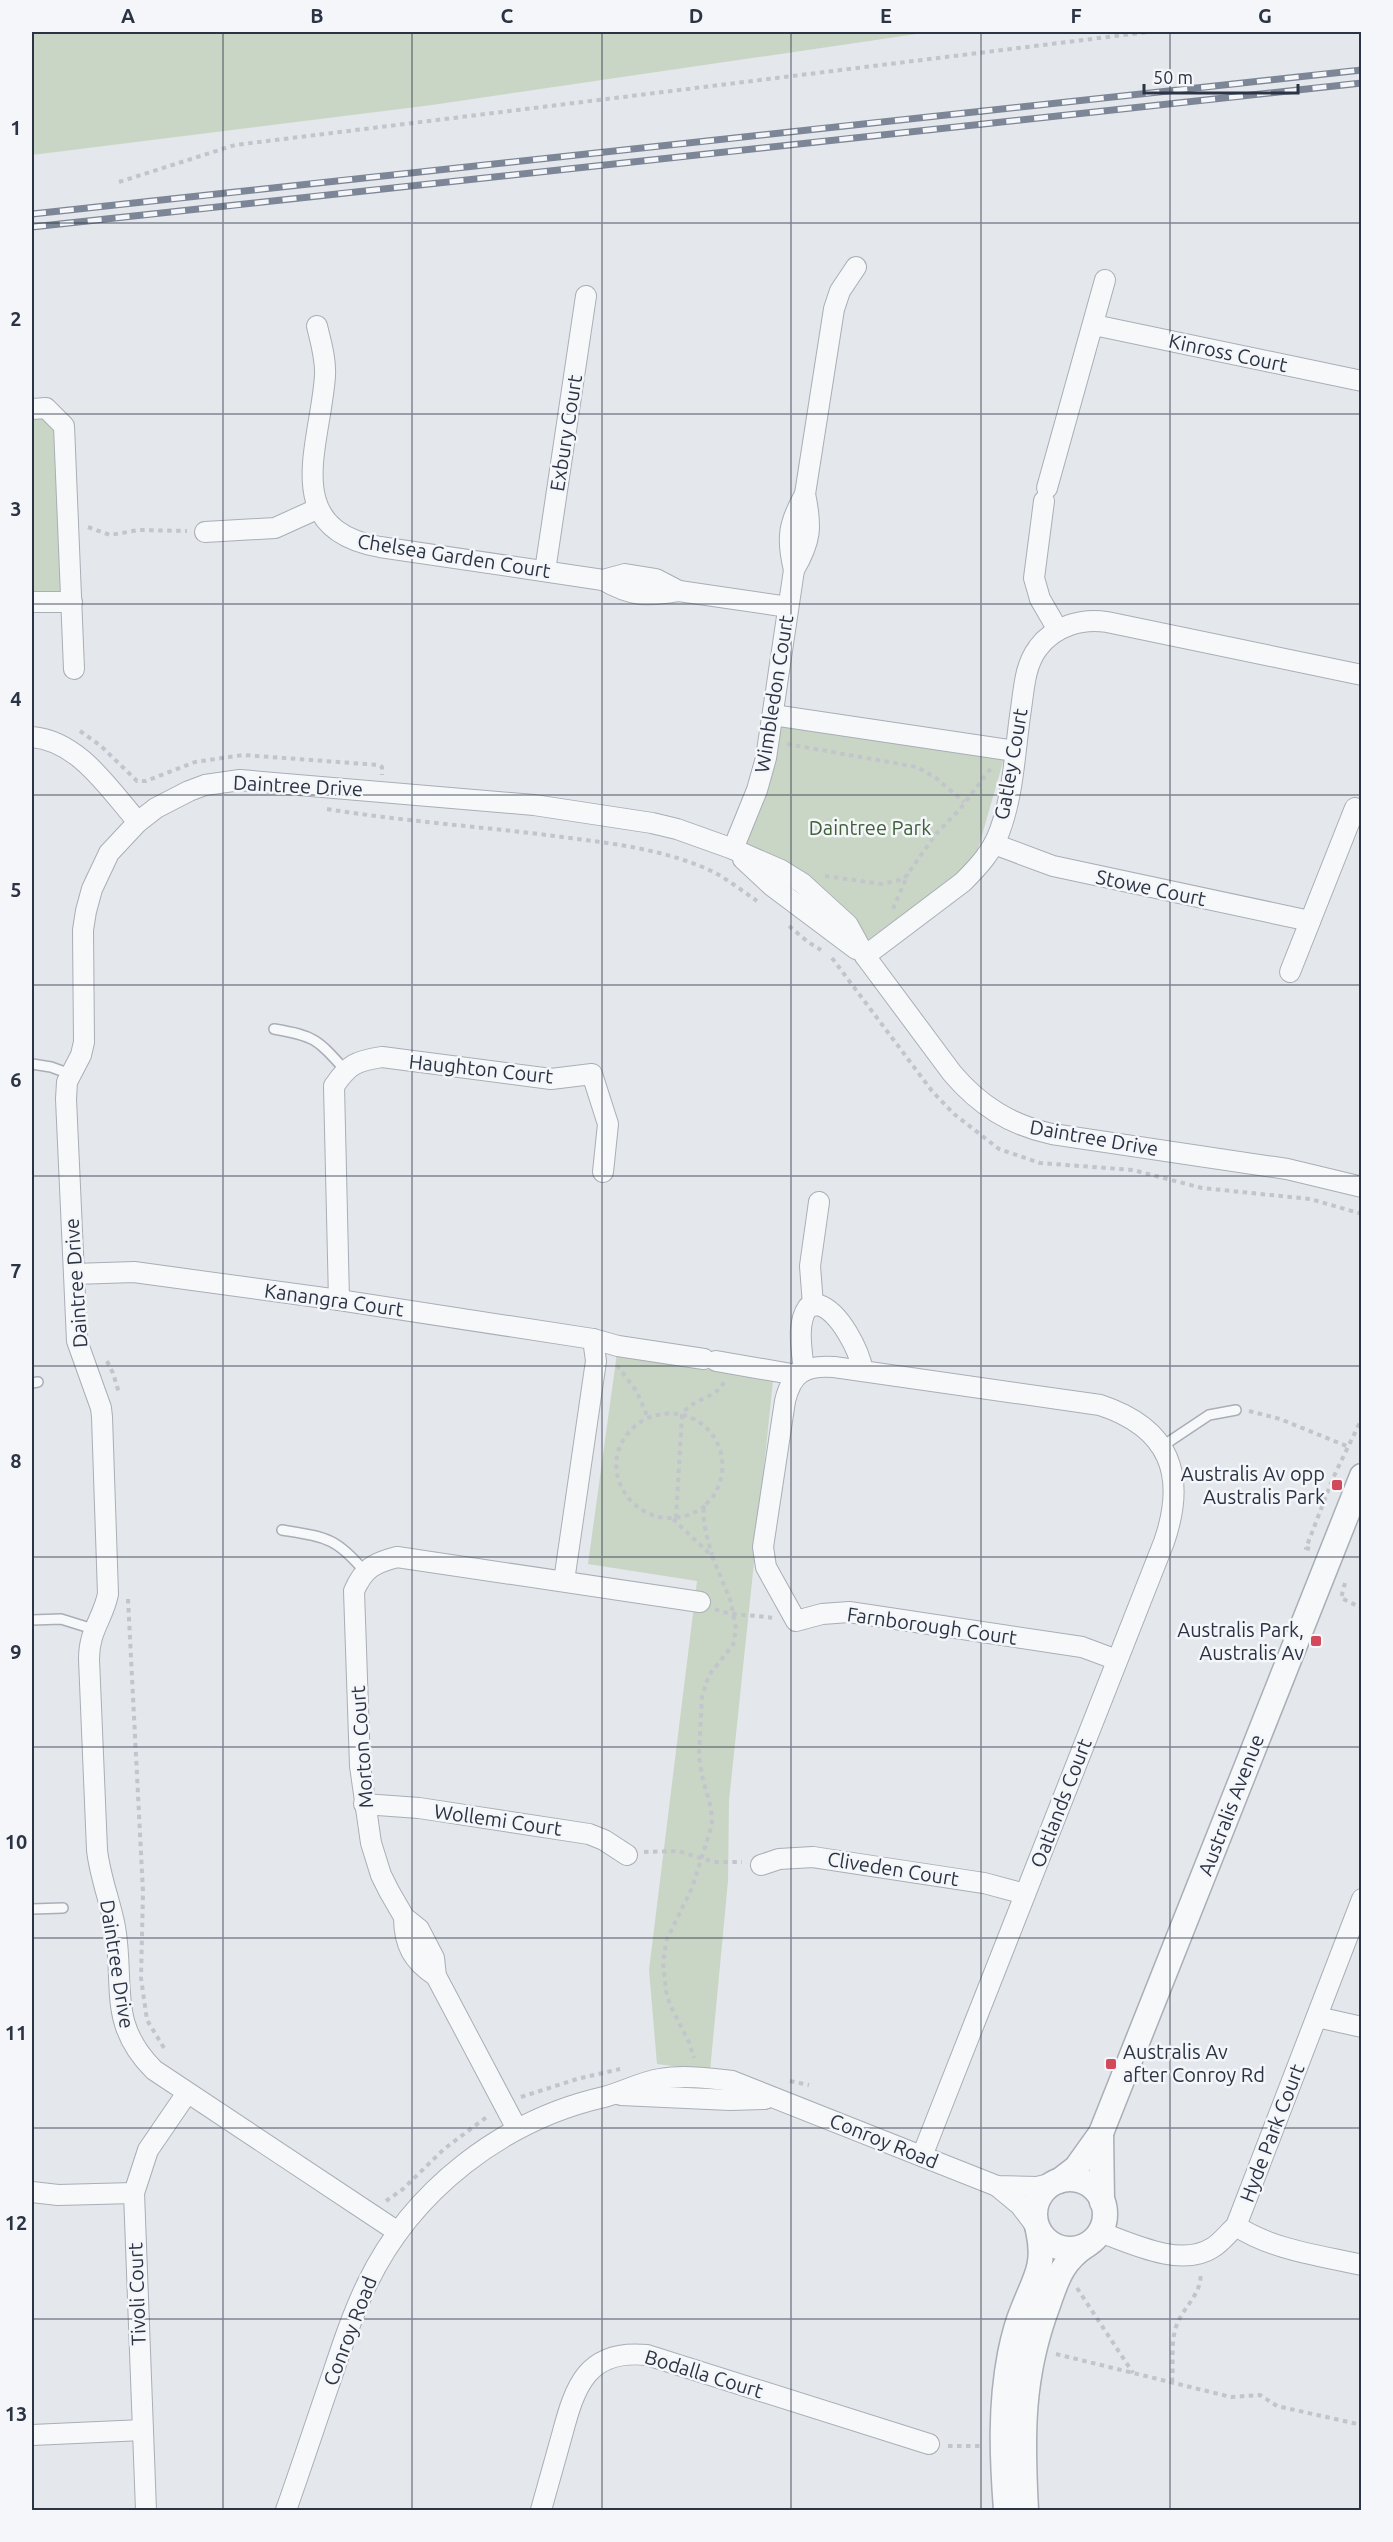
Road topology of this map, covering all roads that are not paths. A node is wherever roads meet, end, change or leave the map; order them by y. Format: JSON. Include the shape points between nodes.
{"nodes":[{"id":1,"x":856,"y":267,"type":"dead end"},
{"id":2,"x":1105,"y":280,"type":"dead end"},
{"id":3,"x":586,"y":296,"type":"dead end"},
{"id":4,"x":317,"y":326,"type":"dead end"},
{"id":5,"x":1094,"y":326,"type":"junction"},
{"id":6,"x":1362,"y":381,"type":"edge"},
{"id":7,"x":32,"y":409,"type":"edge"},
{"id":8,"x":317,"y":509,"type":"junction"},
{"id":9,"x":206,"y":532,"type":"road end"},
{"id":10,"x":545,"y":571,"type":"junction"},
{"id":11,"x":32,"y":602,"type":"edge"},
{"id":12,"x":72,"y":602,"type":"junction"},
{"id":13,"x":788,"y":608,"type":"junction"},
{"id":14,"x":1058,"y":630,"type":"junction"},
{"id":15,"x":74,"y":669,"type":"dead end"},
{"id":16,"x":1362,"y":675,"type":"edge"},
{"id":17,"x":782,"y":716,"type":"junction"},
{"id":18,"x":32,"y":737,"type":"edge"},
{"id":19,"x":1015,"y":751,"type":"junction"},
{"id":20,"x":1359,"y":799,"type":"edge"},
{"id":21,"x":138,"y":822,"type":"junction"},
{"id":22,"x":994,"y":844,"type":"junction"},
{"id":23,"x":733,"y":849,"type":"junction"},
{"id":24,"x":1310,"y":921,"type":"junction"},
{"id":25,"x":865,"y":956,"type":"junction"},
{"id":26,"x":1290,"y":972,"type":"dead end"},
{"id":27,"x":274,"y":1029,"type":"dead end"},
{"id":28,"x":32,"y":1064,"type":"edge"},
{"id":29,"x":345,"y":1070,"type":"junction"},
{"id":30,"x":70,"y":1074,"type":"junction"},
{"id":31,"x":603,"y":1172,"type":"dead end"},
{"id":32,"x":1362,"y":1187,"type":"edge"},
{"id":33,"x":819,"y":1202,"type":"dead end"},
{"id":34,"x":74,"y":1274,"type":"junction"},
{"id":35,"x":339,"y":1300,"type":"junction"},
{"id":36,"x":813,"y":1305,"type":"junction"},
{"id":37,"x":592,"y":1339,"type":"junction"},
{"id":38,"x":717,"y":1361,"type":"joint"},
{"id":39,"x":863,"y":1371,"type":"junction"},
{"id":40,"x":800,"y":1373,"type":"junction"},
{"id":41,"x":1236,"y":1410,"type":"road end"},
{"id":42,"x":1161,"y":1447,"type":"junction"},
{"id":43,"x":1362,"y":1476,"type":"edge"},
{"id":44,"x":282,"y":1530,"type":"dead end"},
{"id":45,"x":365,"y":1572,"type":"junction"},
{"id":46,"x":564,"y":1581,"type":"junction"},
{"id":47,"x":700,"y":1602,"type":"road end"},
{"id":48,"x":32,"y":1620,"type":"edge"},
{"id":49,"x":93,"y":1629,"type":"junction"},
{"id":50,"x":1117,"y":1660,"type":"junction"},
{"id":51,"x":364,"y":1804,"type":"junction"},
{"id":52,"x":627,"y":1855,"type":"road end"},
{"id":53,"x":761,"y":1865,"type":"road end"},
{"id":54,"x":1025,"y":1894,"type":"junction"},
{"id":55,"x":1362,"y":1899,"type":"edge"},
{"id":56,"x":63,"y":1908,"type":"dead end"},
{"id":57,"x":32,"y":1909,"type":"edge"},
{"id":58,"x":1317,"y":2017,"type":"junction"},
{"id":59,"x":1362,"y":2027,"type":"edge"},
{"id":60,"x":187,"y":2093,"type":"junction"},
{"id":61,"x":517,"y":2129,"type":"junction"},
{"id":62,"x":1101,"y":2133,"type":"junction"},
{"id":63,"x":922,"y":2156,"type":"junction"},
{"id":64,"x":1057,"y":2182,"type":"junction"},
{"id":65,"x":997,"y":2186,"type":"junction"},
{"id":66,"x":32,"y":2192,"type":"edge"},
{"id":67,"x":134,"y":2193,"type":"junction"},
{"id":68,"x":1102,"y":2202,"type":"junction"},
{"id":69,"x":1236,"y":2226,"type":"junction"},
{"id":70,"x":1037,"y":2228,"type":"junction"},
{"id":71,"x":398,"y":2232,"type":"junction"},
{"id":72,"x":1093,"y":2239,"type":"junction"},
{"id":73,"x":1362,"y":2265,"type":"edge"},
{"id":74,"x":143,"y":2430,"type":"junction"},
{"id":75,"x":32,"y":2435,"type":"edge"},
{"id":76,"x":929,"y":2445,"type":"road end"},
{"id":77,"x":146,"y":2511,"type":"edge"},
{"id":78,"x":286,"y":2511,"type":"edge"},
{"id":79,"x":541,"y":2511,"type":"edge"},
{"id":80,"x":1006,"y":2511,"type":"edge"},
{"id":81,"x":1026,"y":2511,"type":"edge"}],
"edges":[{"from":1,"to":13,"type":"street","name":"Wimbledon Court","via":[[840,291],[834,309],[805,494],[811,519],[806,549],[794,570]]},
{"from":2,"to":5,"type":"street"},
{"from":3,"to":10,"type":"street","name":"Exbury Court"},
{"from":4,"to":8,"type":"street","via":[[325,375],[312,469]]},
{"from":5,"to":6,"type":"street","name":"Kinross Court"},
{"from":5,"to":14,"type":"street","via":[[1046,495],[1034,578],[1040,599]]},
{"from":7,"to":12,"type":"street","via":[[46,408],[64,426]]},
{"from":8,"to":9,"type":"street","via":[[274,528]]},
{"from":8,"to":10,"type":"street","name":"Chelsea Garden Court","via":[[339,533],[364,544]]},
{"from":10,"to":13,"type":"street","name":"Chelsea Garden Court","via":[[603,580],[625,574],[656,579],[679,591]]},
{"from":11,"to":12,"type":"street"},
{"from":12,"to":15,"type":"street"},
{"from":13,"to":17,"type":"street","name":"Wimbledon Court"},
{"from":14,"to":16,"type":"street","name":"Gatley Court","via":[[1086,621],[1107,622]]},
{"from":14,"to":19,"type":"street","name":"Gatley Court","via":[[1047,638],[1031,661]]},
{"from":17,"to":19,"type":"street"},
{"from":17,"to":23,"type":"street","name":"Wimbledon Court"},
{"from":18,"to":21,"type":"street","via":[[53,742],[87,764]]},
{"from":19,"to":22,"type":"street","name":"Gatley Court","via":[[1004,817]]},
{"from":20,"to":24,"type":"street"},
{"from":21,"to":23,"type":"street","name":"Daintree Drive","via":[[174,798],[205,785],[240,780],[554,808],[677,829]]},
{"from":21,"to":30,"type":"street","name":"Daintree Drive","via":[[109,853],[92,889],[83,930],[84,1042]]},
{"from":22,"to":24,"type":"street","name":"Stowe Court","via":[[1074,871]]},
{"from":22,"to":25,"type":"street","name":"Gatley Court","via":[[963,882]]},
{"from":23,"to":25,"type":"street","name":"Daintree Drive","via":[[781,870],[805,886],[848,926]]},
{"from":24,"to":26,"type":"street"},
{"from":25,"to":32,"type":"street","name":"Daintree Drive","via":[[967,1090],[1015,1123],[1052,1134],[1287,1169]]},
{"from":27,"to":29,"type":"lane","via":[[318,1041]]},
{"from":28,"to":30,"type":"lane"},
{"from":29,"to":31,"type":"street","name":"Haughton Court","via":[[359,1061],[382,1058],[550,1079],[592,1074],[608,1124]]},
{"from":29,"to":35,"type":"street","via":[[334,1086],[333,1107]]},
{"from":30,"to":34,"type":"street","name":"Daintree Drive","via":[[66,1099]]},
{"from":33,"to":36,"type":"street","via":[[810,1266]]},
{"from":34,"to":35,"type":"street","name":"Kanangra Court","via":[[134,1272]]},
{"from":34,"to":49,"type":"street","name":"Daintree Drive","via":[[77,1341],[102,1417],[108,1594]]},
{"from":35,"to":37,"type":"street","name":"Kanangra Court"},
{"from":36,"to":39,"type":"street","via":[[831,1312],[857,1348]]},
{"from":36,"to":40,"type":"street","via":[[805,1311],[801,1329]]},
{"from":37,"to":38,"type":"street","name":"Kanangra Court"},
{"from":37,"to":46,"type":"street","via":[[596,1361]]},
{"from":38,"to":40,"type":"street","name":"Oatlands Court"},
{"from":39,"to":40,"type":"street","name":"Oatlands Court","via":[[822,1366]]},
{"from":39,"to":42,"type":"street","name":"Oatlands Court","via":[[1100,1405],[1128,1416]]},
{"from":40,"to":50,"type":"street","name":"Farnborough Court","via":[[788,1388],[785,1401],[764,1547],[766,1567],[796,1621],[849,1612],[1082,1647]]},
{"from":41,"to":42,"type":"lane","via":[[1209,1415]]},
{"from":42,"to":50,"type":"street","name":"Oatlands Court","via":[[1173,1476],[1174,1507]]},
{"from":43,"to":62,"type":"street","name":"Australis Avenue"},
{"from":44,"to":45,"type":"lane","via":[[327,1538],[343,1548]]},
{"from":45,"to":46,"type":"street","via":[[380,1561],[397,1557]]},
{"from":45,"to":51,"type":"street","name":"Morton Court","via":[[354,1591]]},
{"from":46,"to":47,"type":"street"},
{"from":48,"to":49,"type":"lane","via":[[61,1619]]},
{"from":49,"to":60,"type":"street","name":"Daintree Drive","via":[[89,1659],[96,1838],[99,1868],[116,1935],[121,2011],[129,2037],[143,2060]]},
{"from":50,"to":54,"type":"street","name":"Oatlands Court"},
{"from":51,"to":52,"type":"street","name":"Wollemi Court","via":[[419,1808],[590,1834]]},
{"from":51,"to":61,"type":"street","name":"Morton Court","via":[[375,1859],[404,1917],[418,1929],[434,1958],[436,1976]]},
{"from":53,"to":54,"type":"street","name":"Cliveden Court","via":[[779,1859],[813,1857],[984,1883]]},
{"from":54,"to":63,"type":"street","name":"Oatlands Court"},
{"from":55,"to":58,"type":"street","name":"Hyde Park Court"},
{"from":56,"to":57,"type":"lane"},
{"from":58,"to":59,"type":"street"},
{"from":58,"to":69,"type":"street","name":"Hyde Park Court"},
{"from":60,"to":67,"type":"street","name":"Tivoli Court","via":[[148,2150]]},
{"from":60,"to":71,"type":"street","name":"Daintree Drive"},
{"from":61,"to":63,"type":"street","name":"Conroy Road","via":[[568,2107],[660,2079],[695,2078],[732,2081]]},
{"from":61,"to":71,"type":"street","name":"Conroy Road","via":[[457,2170]]},
{"from":62,"to":64,"type":"street","name":"Australis Avenue","via":[[1077,2168]]},
{"from":62,"to":68,"type":"street","name":"Australis Avenue"},
{"from":63,"to":65,"type":"street","name":"Conroy Road"},
{"from":64,"to":65,"type":"street","name":"Conroy Road","via":[[1036,2187]]},
{"from":64,"to":68,"type":"street","via":[[1085,2183]]},
{"from":64,"to":70,"type":"street","via":[[1042,2192],[1037,2201]]},
{"from":65,"to":70,"type":"street","name":"Conroy Road","via":[[1020,2205]]},
{"from":66,"to":67,"type":"street"},
{"from":67,"to":74,"type":"street","name":"Tivoli Court"},
{"from":68,"to":72,"type":"street","via":[[1105,2217]]},
{"from":69,"to":72,"type":"street","name":"Hyde Park Court","via":[[1212,2249],[1197,2254],[1169,2255]]},
{"from":69,"to":73,"type":"street","via":[[1256,2239]]},
{"from":70,"to":72,"type":"street","via":[[1059,2248],[1073,2249]]},
{"from":70,"to":80,"type":"street","via":[[1042,2247],[1040,2272],[1017,2328],[1006,2378],[1001,2428]]},
{"from":71,"to":78,"type":"street","name":"Conroy Road","via":[[356,2308]]},
{"from":72,"to":81,"type":"street","via":[[1068,2259],[1040,2326],[1026,2384]]},
{"from":74,"to":75,"type":"street"},
{"from":74,"to":77,"type":"street","name":"Tivoli Court"},
{"from":76,"to":79,"type":"street","name":"Bodalla Court","via":[[647,2355],[613,2355],[585,2374],[572,2398]]}]}
